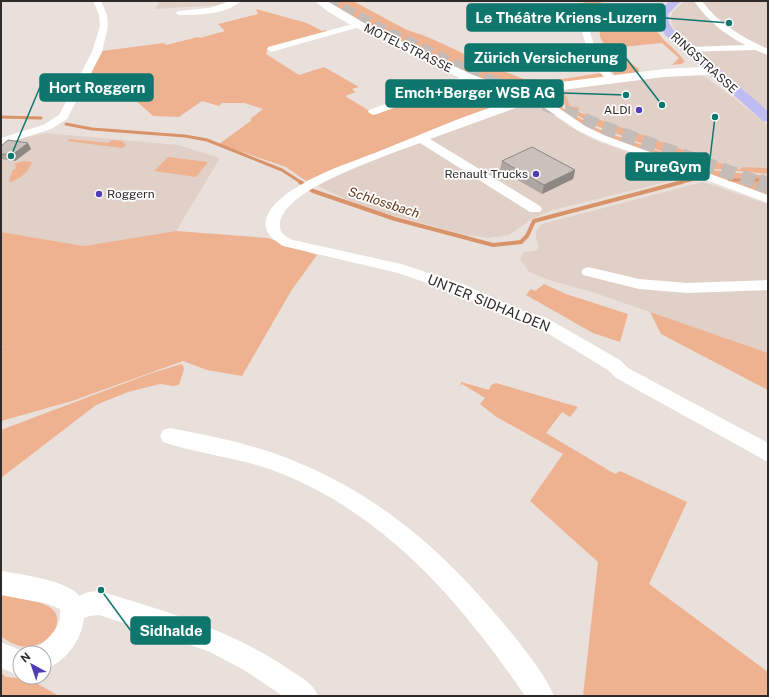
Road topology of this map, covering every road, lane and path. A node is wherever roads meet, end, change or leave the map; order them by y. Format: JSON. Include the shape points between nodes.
{"nodes":[{"id":1,"x":97,"y":1,"type":"edge"},
{"id":2,"x":237,"y":1,"type":"edge"},
{"id":3,"x":320,"y":1,"type":"edge"},
{"id":4,"x":676,"y":1,"type":"edge"},
{"id":5,"x":698,"y":1,"type":"edge"},
{"id":6,"x":179,"y":13,"type":"dead end"},
{"id":7,"x":663,"y":20,"type":"junction"},
{"id":8,"x":360,"y":24,"type":"junction"},
{"id":9,"x":757,"y":47,"type":"junction"},
{"id":10,"x":271,"y":49,"type":"dead end"},
{"id":11,"x":688,"y":50,"type":"junction"},
{"id":12,"x":768,"y":52,"type":"edge"},
{"id":13,"x":708,"y":68,"type":"junction"},
{"id":14,"x":470,"y":77,"type":"junction"},
{"id":15,"x":612,"y":80,"type":"junction"},
{"id":16,"x":535,"y":96,"type":"junction"},
{"id":17,"x":373,"y":112,"type":"dead end"},
{"id":18,"x":768,"y":118,"type":"edge"},
{"id":19,"x":1,"y":132,"type":"edge"},
{"id":20,"x":25,"y":134,"type":"junction"},
{"id":21,"x":422,"y":138,"type":"junction"},
{"id":22,"x":1,"y":142,"type":"edge"},
{"id":23,"x":768,"y":199,"type":"tunnel mouth"},
{"id":24,"x":535,"y":209,"type":"dead end"},
{"id":25,"x":588,"y":272,"type":"dead end"},
{"id":26,"x":768,"y":285,"type":"edge"},
{"id":27,"x":170,"y":436,"type":"dead end"},
{"id":28,"x":768,"y":453,"type":"edge"},
{"id":29,"x":1,"y":582,"type":"edge"},
{"id":30,"x":73,"y":611,"type":"junction"},
{"id":31,"x":52,"y":652,"type":"edge"},
{"id":32,"x":1,"y":655,"type":"edge"},
{"id":33,"x":12,"y":660,"type":"edge"},
{"id":34,"x":305,"y":696,"type":"edge"},
{"id":35,"x":541,"y":696,"type":"edge"}],
"edges":[{"from":1,"to":20,"type":"street","via":[[104,15],[98,52],[63,118],[47,127]]},
{"from":2,"to":6,"type":"street","via":[[209,11]]},
{"from":3,"to":8,"type":"street","name":"MOTELSTRASSE"},
{"from":4,"to":7,"type":"main road","name":"RINGSTRASSE","via":[[663,12]]},
{"from":5,"to":9,"type":"street","via":[[707,14],[725,31]]},
{"from":7,"to":11,"type":"main road","name":"RINGSTRASSE","via":[[670,34]]},
{"from":7,"to":15,"type":"street","via":[[593,12],[585,29],[587,37],[595,52],[594,61]]},
{"from":8,"to":10,"type":"street"},
{"from":8,"to":14,"type":"street","name":"MOTELSTRASSE"},
{"from":9,"to":11,"type":"street"},
{"from":9,"to":12,"type":"street"},
{"from":11,"to":13,"type":"main road","name":"RINGSTRASSE"},
{"from":13,"to":15,"type":"street","via":[[706,71]]},
{"from":13,"to":18,"type":"main road","name":"RINGSTRASSE"},
{"from":14,"to":16,"type":"street","name":"MOTELSTRASSE","via":[[509,93]]},
{"from":14,"to":17,"type":"street"},
{"from":15,"to":16,"type":"street","via":[[565,86]]},
{"from":16,"to":21,"type":"street","name":"UNTER SIDHALDEN"},
{"from":16,"to":23,"type":"street","name":"MOTELSTRASSE","via":[[581,128],[602,138]]},
{"from":19,"to":20,"type":"street"},
{"from":20,"to":22,"type":"street"},
{"from":21,"to":24,"type":"street"},
{"from":21,"to":28,"type":"street","name":"UNTER SIDHALDEN","via":[[306,186],[279,208],[272,220],[273,232],[281,240],[304,247],[376,263],[458,288],[519,316],[539,321],[614,365],[622,373]]},
{"from":25,"to":26,"type":"street","via":[[639,284],[687,288]]},
{"from":27,"to":35,"type":"street","via":[[244,452],[288,467],[332,487],[371,511],[411,541],[458,587],[489,623]]},
{"from":29,"to":30,"type":"street","via":[[58,595],[69,601]]},
{"from":30,"to":31,"type":"street","via":[[68,632]]},
{"from":30,"to":34,"type":"street","via":[[88,604],[99,603],[193,632],[260,665]]},
{"from":32,"to":33,"type":"street"}]}
